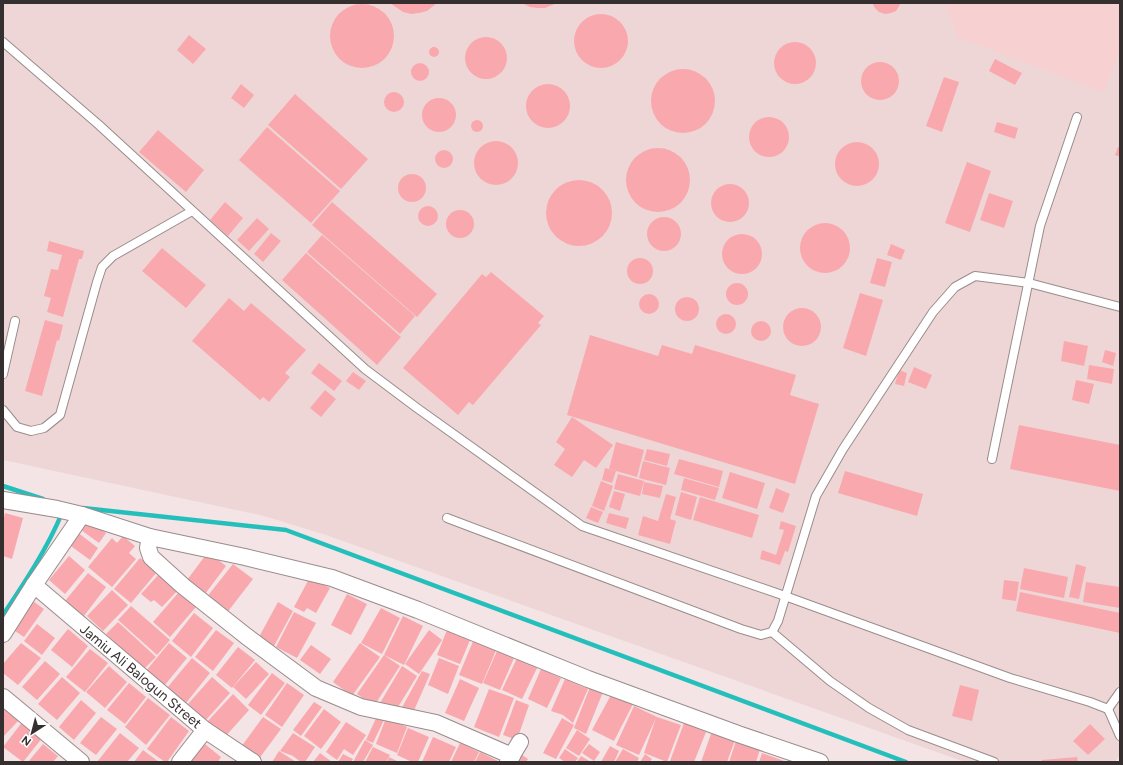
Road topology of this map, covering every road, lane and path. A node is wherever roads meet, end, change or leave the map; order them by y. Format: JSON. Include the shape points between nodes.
{"nodes":[{"id":1,"x":3,"y":42,"type":"edge"},
{"id":2,"x":1077,"y":117,"type":"dead end"},
{"id":3,"x":192,"y":211,"type":"junction"},
{"id":4,"x":1028,"y":283,"type":"junction"},
{"id":5,"x":1120,"y":307,"type":"edge"},
{"id":6,"x":15,"y":321,"type":"dead end"},
{"id":7,"x":3,"y":374,"type":"edge"},
{"id":8,"x":3,"y":410,"type":"edge"},
{"id":9,"x":992,"y":460,"type":"dead end"},
{"id":10,"x":3,"y":500,"type":"edge"},
{"id":11,"x":69,"y":512,"type":"junction"},
{"id":12,"x":447,"y":518,"type":"dead end"},
{"id":13,"x":150,"y":537,"type":"junction"},
{"id":14,"x":34,"y":585,"type":"junction"},
{"id":15,"x":785,"y":596,"type":"junction"},
{"id":16,"x":772,"y":632,"type":"junction"},
{"id":17,"x":3,"y":634,"type":"edge"},
{"id":18,"x":1120,"y":692,"type":"edge"},
{"id":19,"x":3,"y":697,"type":"edge"},
{"id":20,"x":1108,"y":709,"type":"junction"},
{"id":21,"x":205,"y":730,"type":"junction"},
{"id":22,"x":1120,"y":736,"type":"edge"},
{"id":23,"x":520,"y":742,"type":"dead end"},
{"id":24,"x":510,"y":759,"type":"edge"},
{"id":25,"x":81,"y":762,"type":"edge"},
{"id":26,"x":180,"y":762,"type":"edge"},
{"id":27,"x":253,"y":762,"type":"edge"},
{"id":28,"x":820,"y":762,"type":"edge"},
{"id":29,"x":994,"y":762,"type":"edge"}],
"edges":[{"from":1,"to":3,"type":"lane","via":[[99,125]]},
{"from":2,"to":4,"type":"lane","via":[[1040,226]]},
{"from":3,"to":8,"type":"lane","via":[[113,256],[102,267],[60,415],[44,428],[31,431],[17,427]]},
{"from":3,"to":15,"type":"lane","via":[[365,369],[582,526]]},
{"from":4,"to":5,"type":"lane"},
{"from":4,"to":9,"type":"lane"},
{"from":4,"to":15,"type":"lane","via":[[976,276],[955,287],[933,312],[843,449],[816,496]]},
{"from":6,"to":7,"type":"lane"},
{"from":10,"to":11,"type":"street"},
{"from":11,"to":13,"type":"street"},
{"from":11,"to":14,"type":"street"},
{"from":12,"to":16,"type":"lane","via":[[741,629],[761,635]]},
{"from":13,"to":24,"type":"street","via":[[148,548],[151,557],[188,590],[316,688],[361,707],[436,723]]},
{"from":13,"to":28,"type":"street","via":[[332,578],[588,679]]},
{"from":14,"to":17,"type":"street"},
{"from":14,"to":21,"type":"street","name":"Jamiu Ali Balogun Street"},
{"from":15,"to":16,"type":"lane"},
{"from":15,"to":20,"type":"lane","via":[[1010,678]]},
{"from":16,"to":29,"type":"lane","via":[[830,681],[869,708],[908,730]]},
{"from":18,"to":20,"type":"lane"},
{"from":19,"to":25,"type":"street"},
{"from":20,"to":22,"type":"lane"},
{"from":21,"to":26,"type":"street"},
{"from":21,"to":27,"type":"street","name":"Jamiu Ali Balogun Street"},
{"from":23,"to":24,"type":"street"}]}
